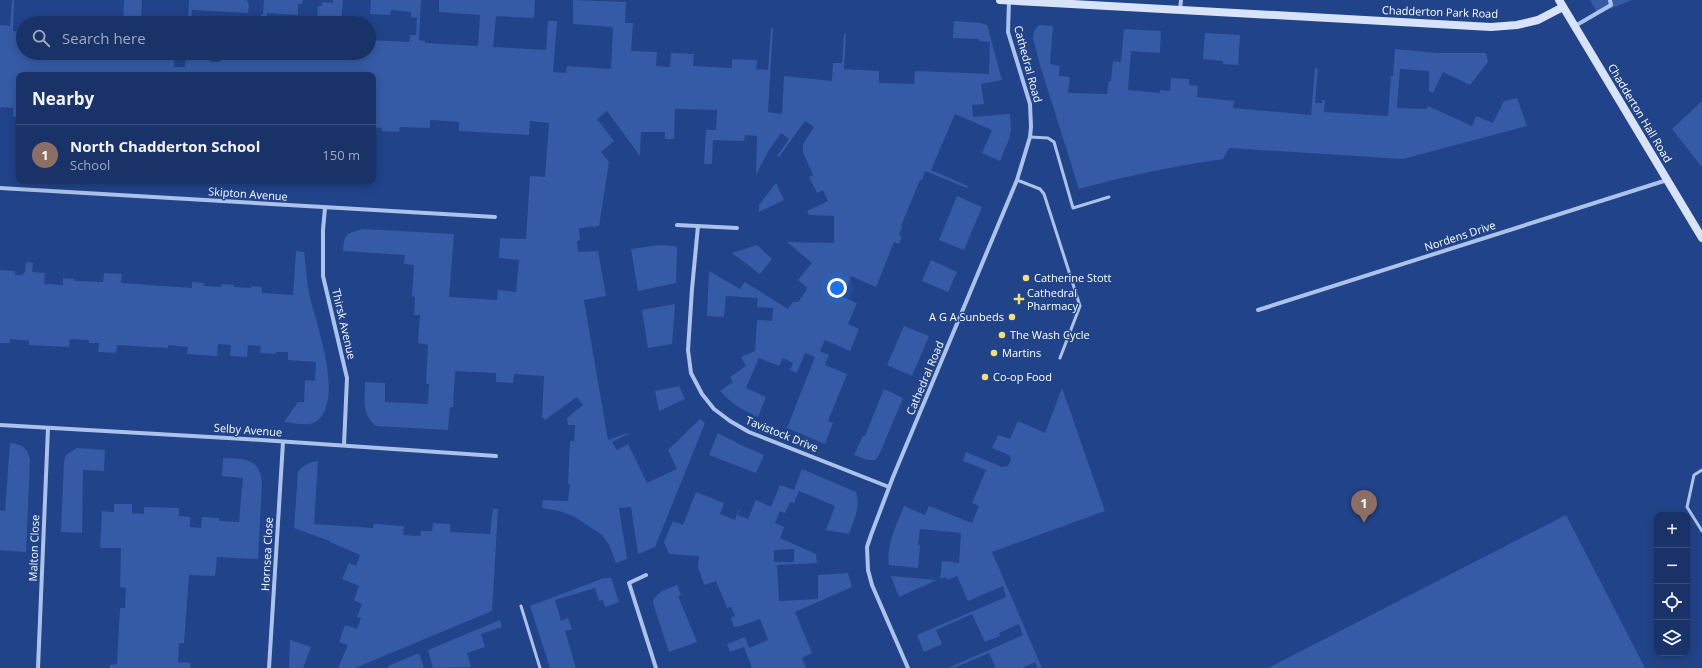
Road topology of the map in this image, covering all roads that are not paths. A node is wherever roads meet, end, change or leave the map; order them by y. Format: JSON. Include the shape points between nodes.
{"nodes":[{"id":1,"x":1000,"y":0,"type":"edge"},
{"id":2,"x":1009,"y":0,"type":"edge"},
{"id":3,"x":1180,"y":0,"type":"edge"},
{"id":4,"x":1610,"y":0,"type":"edge"},
{"id":5,"x":1561,"y":3,"type":"edge"},
{"id":6,"x":1180,"y":10,"type":"junction"},
{"id":7,"x":1575,"y":26,"type":"junction"},
{"id":8,"x":1030,"y":137,"type":"junction"},
{"id":9,"x":1017,"y":180,"type":"junction"},
{"id":10,"x":1667,"y":180,"type":"junction"},
{"id":11,"x":0,"y":188,"type":"edge"},
{"id":12,"x":1109,"y":197,"type":"dead end"},
{"id":13,"x":325,"y":208,"type":"junction"},
{"id":14,"x":495,"y":217,"type":"dead end"},
{"id":15,"x":677,"y":225,"type":"dead end"},
{"id":16,"x":698,"y":226,"type":"junction"},
{"id":17,"x":737,"y":228,"type":"dead end"},
{"id":18,"x":1702,"y":238,"type":"edge"},
{"id":19,"x":1258,"y":310,"type":"dead end"},
{"id":20,"x":1060,"y":358,"type":"dead end"},
{"id":21,"x":0,"y":425,"type":"edge"},
{"id":22,"x":48,"y":428,"type":"junction"},
{"id":23,"x":283,"y":442,"type":"junction"},
{"id":24,"x":344,"y":445,"type":"junction"},
{"id":25,"x":496,"y":456,"type":"dead end"},
{"id":26,"x":1702,"y":470,"type":"edge"},
{"id":27,"x":889,"y":487,"type":"junction"},
{"id":28,"x":1702,"y":531,"type":"edge"},
{"id":29,"x":646,"y":575,"type":"dead end"},
{"id":30,"x":521,"y":606,"type":"dead end"},
{"id":31,"x":38,"y":668,"type":"edge"},
{"id":32,"x":269,"y":668,"type":"edge"},
{"id":33,"x":540,"y":668,"type":"edge"},
{"id":34,"x":656,"y":668,"type":"edge"},
{"id":35,"x":908,"y":668,"type":"edge"}],
"edges":[{"from":1,"to":2,"type":"street","name":"Chadderton Park Road"},
{"from":2,"to":6,"type":"street","name":"Chadderton Park Road"},
{"from":2,"to":8,"type":"street","name":"Cathedral Road","via":[[1008,32],[1030,104]]},
{"from":3,"to":6,"type":"street"},
{"from":4,"to":7,"type":"street","via":[[1611,5]]},
{"from":5,"to":6,"type":"street","name":"Chadderton Park Road","via":[[1538,20],[1491,27]]},
{"from":5,"to":7,"type":"street","name":"Chadderton Hall Road"},
{"from":7,"to":10,"type":"street","name":"Chadderton Hall Road"},
{"from":8,"to":9,"type":"street","name":"Cathedral Road"},
{"from":8,"to":12,"type":"lane","via":[[1048,138],[1054,142],[1073,208]]},
{"from":9,"to":20,"type":"lane","via":[[1040,189],[1044,194],[1080,306]]},
{"from":9,"to":27,"type":"street","name":"Cathedral Road"},
{"from":10,"to":18,"type":"street","name":"Chadderton Hall Road"},
{"from":10,"to":19,"type":"street","name":"Nordens Drive"},
{"from":11,"to":13,"type":"street","name":"Skipton Avenue"},
{"from":13,"to":14,"type":"street","name":"Skipton Avenue"},
{"from":13,"to":24,"type":"street","name":"Thirsk Avenue","via":[[323,276],[347,378]]},
{"from":15,"to":16,"type":"street"},
{"from":16,"to":17,"type":"street"},
{"from":16,"to":27,"type":"street","name":"Tavistock Drive","via":[[688,350],[691,373],[702,394],[714,409],[749,432]]},
{"from":21,"to":22,"type":"street","name":"Selby Avenue"},
{"from":22,"to":23,"type":"street","name":"Selby Avenue"},
{"from":22,"to":31,"type":"street","name":"Malton Close"},
{"from":23,"to":24,"type":"street","name":"Selby Avenue"},
{"from":23,"to":32,"type":"street","name":"Hornsea Close"},
{"from":24,"to":25,"type":"street","name":"Selby Avenue"},
{"from":26,"to":28,"type":"lane","via":[[1694,475],[1687,507]]},
{"from":27,"to":35,"type":"street","name":"Cathedral Road","via":[[870,535],[867,560],[872,585]]},
{"from":29,"to":34,"type":"street","via":[[629,583]]},
{"from":30,"to":33,"type":"lane"}]}
